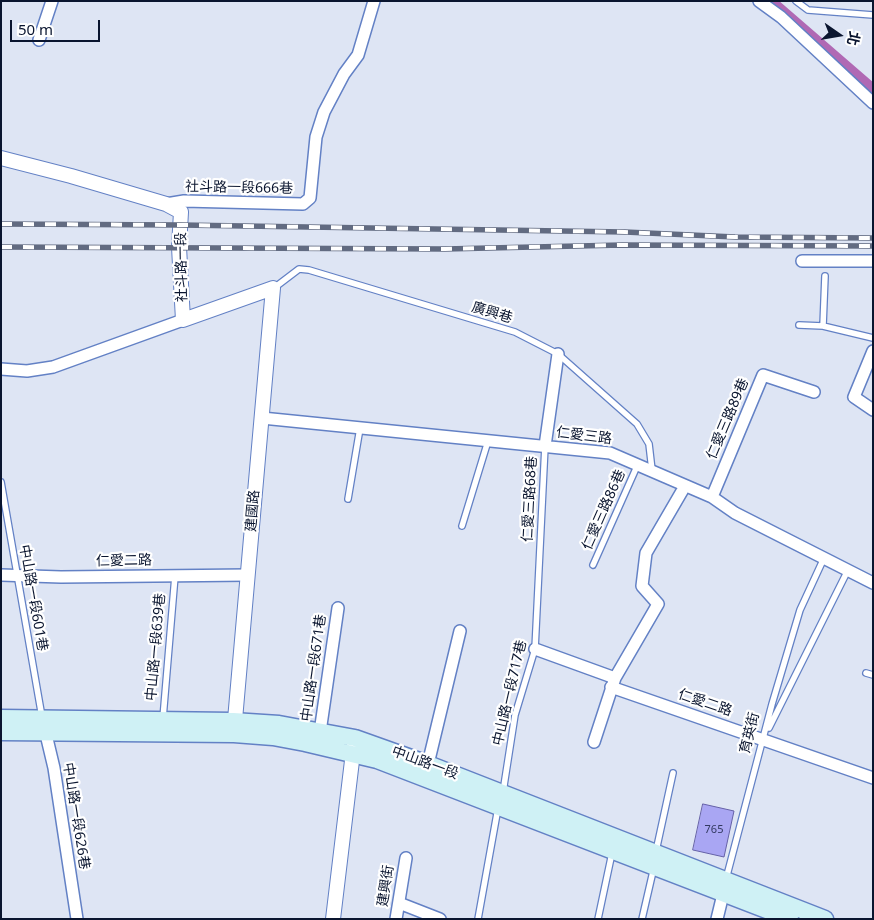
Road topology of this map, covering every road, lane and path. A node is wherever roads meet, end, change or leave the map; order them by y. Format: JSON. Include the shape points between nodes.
{"nodes":[{"id":1,"x":52,"y":1,"type":"edge"},
{"id":2,"x":374,"y":1,"type":"edge"},
{"id":3,"x":759,"y":1,"type":"edge"},
{"id":4,"x":796,"y":1,"type":"edge"},
{"id":5,"x":873,"y":15,"type":"edge"},
{"id":6,"x":39,"y":40,"type":"dead end"},
{"id":7,"x":873,"y":103,"type":"edge"},
{"id":8,"x":1,"y":158,"type":"edge"},
{"id":9,"x":166,"y":204,"type":"junction"},
{"id":10,"x":802,"y":261,"type":"dead end"},
{"id":11,"x":873,"y":261,"type":"edge"},
{"id":12,"x":825,"y":276,"type":"dead end"},
{"id":13,"x":273,"y":288,"type":"junction"},
{"id":14,"x":183,"y":320,"type":"junction"},
{"id":15,"x":799,"y":324,"type":"dead end"},
{"id":16,"x":824,"y":326,"type":"junction"},
{"id":17,"x":873,"y":338,"type":"edge"},
{"id":18,"x":873,"y":351,"type":"edge"},
{"id":19,"x":558,"y":354,"type":"junction"},
{"id":20,"x":1,"y":368,"type":"edge"},
{"id":21,"x":814,"y":392,"type":"dead end"},
{"id":22,"x":873,"y":410,"type":"edge"},
{"id":23,"x":262,"y":418,"type":"junction"},
{"id":24,"x":360,"y":428,"type":"junction"},
{"id":25,"x":488,"y":440,"type":"junction"},
{"id":26,"x":545,"y":446,"type":"junction"},
{"id":27,"x":638,"y":464,"type":"junction"},
{"id":28,"x":652,"y":470,"type":"junction"},
{"id":29,"x":1,"y":482,"type":"edge"},
{"id":30,"x":685,"y":486,"type":"junction"},
{"id":31,"x":712,"y":496,"type":"junction"},
{"id":32,"x":348,"y":499,"type":"dead end"},
{"id":33,"x":462,"y":526,"type":"dead end"},
{"id":34,"x":540,"y":553,"type":"joint"},
{"id":35,"x":824,"y":558,"type":"junction"},
{"id":36,"x":593,"y":565,"type":"dead end"},
{"id":37,"x":848,"y":570,"type":"junction"},
{"id":38,"x":1,"y":575,"type":"edge"},
{"id":39,"x":16,"y":575,"type":"junction"},
{"id":40,"x":248,"y":575,"type":"junction"},
{"id":41,"x":175,"y":576,"type":"junction"},
{"id":42,"x":873,"y":583,"type":"edge"},
{"id":43,"x":338,"y":608,"type":"dead end"},
{"id":44,"x":460,"y":631,"type":"dead end"},
{"id":45,"x":535,"y":649,"type":"junction"},
{"id":46,"x":866,"y":673,"type":"dead end"},
{"id":47,"x":873,"y":675,"type":"edge"},
{"id":48,"x":613,"y":682,"type":"junction"},
{"id":49,"x":1,"y":718,"type":"edge"},
{"id":50,"x":162,"y":720,"type":"junction"},
{"id":51,"x":44,"y":725,"type":"junction"},
{"id":52,"x":234,"y":727,"type":"junction"},
{"id":53,"x":1,"y":732,"type":"edge"},
{"id":54,"x":320,"y":732,"type":"junction"},
{"id":55,"x":355,"y":738,"type":"junction"},
{"id":56,"x":763,"y":739,"type":"junction"},
{"id":57,"x":594,"y":742,"type":"dead end"},
{"id":58,"x":352,"y":754,"type":"junction"},
{"id":59,"x":428,"y":764,"type":"junction"},
{"id":60,"x":673,"y":773,"type":"dead end"},
{"id":61,"x":873,"y":778,"type":"edge"},
{"id":62,"x":500,"y":799,"type":"junction"},
{"id":63,"x":612,"y":850,"type":"junction"},
{"id":64,"x":406,"y":858,"type":"dead end"},
{"id":65,"x":655,"y":859,"type":"junction"},
{"id":66,"x":725,"y":886,"type":"junction"},
{"id":67,"x":399,"y":903,"type":"junction"},
{"id":68,"x":77,"y":919,"type":"edge"},
{"id":69,"x":333,"y":919,"type":"edge"},
{"id":70,"x":396,"y":919,"type":"edge"},
{"id":71,"x":440,"y":919,"type":"edge"},
{"id":72,"x":478,"y":919,"type":"edge"},
{"id":73,"x":598,"y":919,"type":"edge"},
{"id":74,"x":642,"y":919,"type":"edge"},
{"id":75,"x":718,"y":919,"type":"edge"},
{"id":76,"x":790,"y":919,"type":"edge"},
{"id":77,"x":825,"y":919,"type":"edge"}],
"edges":[{"from":1,"to":6,"type":"street"},
{"from":2,"to":9,"type":"street","name":"社斗路一段666巷","via":[[358,55],[324,112],[316,137],[310,198],[304,204],[184,201]]},
{"from":3,"to":7,"type":"street"},
{"from":4,"to":5,"type":"lane","via":[[808,10]]},
{"from":8,"to":9,"type":"street"},
{"from":9,"to":14,"type":"street","name":"社斗路一段","via":[[181,212],[179,248]]},
{"from":10,"to":11,"type":"street"},
{"from":12,"to":16,"type":"lane"},
{"from":13,"to":14,"type":"street"},
{"from":13,"to":19,"type":"lane","name":"廣興巷","via":[[300,269],[309,270],[515,332]]},
{"from":13,"to":23,"type":"street","name":"建國路"},
{"from":14,"to":20,"type":"street","name":"社斗路一段","via":[[53,367],[27,371]]},
{"from":15,"to":16,"type":"lane"},
{"from":16,"to":17,"type":"lane"},
{"from":18,"to":22,"type":"street","via":[[854,397]]},
{"from":19,"to":26,"type":"street"},
{"from":19,"to":28,"type":"lane","name":"廣興巷","via":[[637,424],[648,444]]},
{"from":21,"to":31,"type":"street","name":"仁愛三路89巷","via":[[763,375]]},
{"from":23,"to":24,"type":"street","name":"仁愛三路"},
{"from":23,"to":40,"type":"street","name":"建國路"},
{"from":24,"to":25,"type":"street","name":"仁愛三路"},
{"from":24,"to":32,"type":"lane"},
{"from":25,"to":26,"type":"street","name":"仁愛三路"},
{"from":25,"to":33,"type":"lane"},
{"from":26,"to":27,"type":"street","name":"仁愛三路","via":[[610,453]]},
{"from":26,"to":34,"type":"lane","name":"仁愛三路68巷"},
{"from":27,"to":28,"type":"street","name":"仁愛三路"},
{"from":27,"to":36,"type":"lane","name":"仁愛三路86巷"},
{"from":28,"to":30,"type":"street","name":"仁愛三路"},
{"from":29,"to":39,"type":"lane","name":"中山路一段601巷"},
{"from":30,"to":31,"type":"street","name":"仁愛三路"},
{"from":30,"to":48,"type":"street","via":[[646,554],[642,586],[658,604]]},
{"from":31,"to":35,"type":"street","name":"仁愛三路","via":[[734,513]]},
{"from":34,"to":45,"type":"lane","name":"中山路一段717巷"},
{"from":35,"to":37,"type":"street","name":"仁愛三路"},
{"from":35,"to":56,"type":"lane","name":"育英街","via":[[800,610]]},
{"from":37,"to":42,"type":"street","name":"仁愛三路"},
{"from":37,"to":56,"type":"lane"},
{"from":38,"to":39,"type":"street","name":"仁愛二路"},
{"from":39,"to":41,"type":"street","name":"仁愛二路"},
{"from":39,"to":51,"type":"lane","name":"中山路一段601巷"},
{"from":40,"to":41,"type":"street","name":"仁愛二路"},
{"from":40,"to":52,"type":"street","name":"建國路"},
{"from":41,"to":50,"type":"lane","name":"中山路一段639巷"},
{"from":43,"to":54,"type":"street","name":"中山路一段671巷"},
{"from":44,"to":59,"type":"street"},
{"from":45,"to":48,"type":"street","name":"仁愛二路"},
{"from":45,"to":62,"type":"lane","name":"中山路一段717巷","via":[[515,715]]},
{"from":46,"to":47,"type":"lane"},
{"from":48,"to":56,"type":"street","name":"仁愛二路"},
{"from":48,"to":57,"type":"street"},
{"from":49,"to":51,"type":"main road","name":"中山路一段"},
{"from":50,"to":51,"type":"main road","name":"中山路一段"},
{"from":50,"to":52,"type":"main road","name":"中山路一段"},
{"from":51,"to":52,"type":"main road","name":"中山路一段"},
{"from":51,"to":53,"type":"main road","name":"中山路一段"},
{"from":51,"to":68,"type":"street","name":"中山路一段626巷","via":[[54,768]]},
{"from":52,"to":54,"type":"main road","name":"中山路一段","via":[[279,724]]},
{"from":52,"to":58,"type":"main road","name":"中山路一段"},
{"from":54,"to":55,"type":"main road","name":"中山路一段"},
{"from":55,"to":58,"type":"street"},
{"from":55,"to":59,"type":"main road","name":"中山路一段"},
{"from":56,"to":61,"type":"street","name":"仁愛二路"},
{"from":56,"to":66,"type":"lane","name":"育英街"},
{"from":58,"to":62,"type":"main road","name":"中山路一段"},
{"from":58,"to":69,"type":"street"},
{"from":59,"to":62,"type":"main road","name":"中山路一段"},
{"from":60,"to":65,"type":"lane"},
{"from":62,"to":63,"type":"main road","name":"中山路一段"},
{"from":62,"to":65,"type":"main road","name":"中山路一段"},
{"from":62,"to":72,"type":"lane","name":"中山路一段717巷"},
{"from":63,"to":65,"type":"main road","name":"中山路一段"},
{"from":63,"to":73,"type":"lane"},
{"from":64,"to":67,"type":"street","name":"建興街"},
{"from":65,"to":66,"type":"main road","name":"中山路一段"},
{"from":65,"to":74,"type":"lane"},
{"from":66,"to":75,"type":"street","name":"育英街"},
{"from":66,"to":76,"type":"main road","name":"中山路一段"},
{"from":66,"to":77,"type":"main road","name":"中山路一段"},
{"from":67,"to":70,"type":"street","name":"建興街"},
{"from":67,"to":71,"type":"street"}]}
